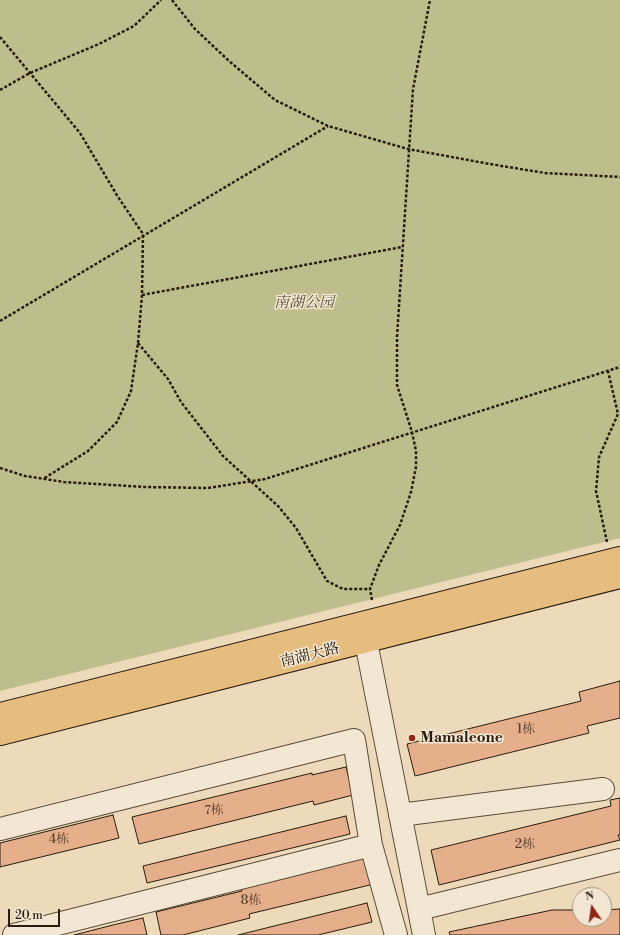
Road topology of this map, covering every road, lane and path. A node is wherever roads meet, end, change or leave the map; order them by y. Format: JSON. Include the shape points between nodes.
{"nodes":[{"id":1,"x":161,"y":0,"type":"edge"},
{"id":2,"x":172,"y":0,"type":"edge"},
{"id":3,"x":430,"y":0,"type":"edge"},
{"id":4,"x":0,"y":37,"type":"edge"},
{"id":5,"x":30,"y":73,"type":"junction"},
{"id":6,"x":0,"y":90,"type":"edge"},
{"id":7,"x":328,"y":126,"type":"junction"},
{"id":8,"x":408,"y":149,"type":"junction"},
{"id":9,"x":620,"y":177,"type":"edge"},
{"id":10,"x":143,"y":234,"type":"junction"},
{"id":11,"x":402,"y":247,"type":"junction"},
{"id":12,"x":142,"y":295,"type":"junction"},
{"id":13,"x":0,"y":321,"type":"edge"},
{"id":14,"x":138,"y":343,"type":"junction"},
{"id":15,"x":620,"y":367,"type":"edge"},
{"id":16,"x":608,"y":371,"type":"junction"},
{"id":17,"x":412,"y":432,"type":"junction"},
{"id":18,"x":0,"y":468,"type":"edge"},
{"id":19,"x":43,"y":479,"type":"junction"},
{"id":20,"x":249,"y":481,"type":"junction"},
{"id":21,"x":614,"y":553,"type":"edge"},
{"id":22,"x":620,"y":577,"type":"edge"},
{"id":23,"x":370,"y":589,"type":"junction"},
{"id":24,"x":373,"y":604,"type":"dead end"},
{"id":25,"x":366,"y":642,"type":"junction"},
{"id":26,"x":0,"y":714,"type":"edge"},
{"id":27,"x":0,"y":734,"type":"edge"},
{"id":28,"x":604,"y":789,"type":"dead end"},
{"id":29,"x":400,"y":815,"type":"junction"},
{"id":30,"x":0,"y":829,"type":"edge"},
{"id":31,"x":371,"y":844,"type":"junction"},
{"id":32,"x":620,"y":860,"type":"edge"},
{"id":33,"x":419,"y":909,"type":"junction"},
{"id":34,"x":14,"y":935,"type":"edge"},
{"id":35,"x":396,"y":935,"type":"edge"},
{"id":36,"x":424,"y":935,"type":"edge"}],
"edges":[{"from":1,"to":5,"type":"path","via":[[134,26]]},
{"from":2,"to":7,"type":"path","via":[[229,61],[275,100]]},
{"from":3,"to":8,"type":"path","via":[[414,89]]},
{"from":4,"to":5,"type":"path"},
{"from":5,"to":6,"type":"path"},
{"from":5,"to":10,"type":"path","via":[[80,133]]},
{"from":7,"to":8,"type":"path"},
{"from":7,"to":10,"type":"path"},
{"from":8,"to":9,"type":"path","via":[[545,173]]},
{"from":8,"to":11,"type":"path"},
{"from":10,"to":12,"type":"path"},
{"from":10,"to":13,"type":"path"},
{"from":11,"to":12,"type":"path"},
{"from":11,"to":17,"type":"path","via":[[397,385]]},
{"from":12,"to":14,"type":"path"},
{"from":14,"to":19,"type":"path","via":[[130,391],[117,422],[88,451]]},
{"from":14,"to":20,"type":"path","via":[[223,456]]},
{"from":15,"to":16,"type":"path"},
{"from":16,"to":17,"type":"path"},
{"from":16,"to":21,"type":"path","via":[[618,414],[599,458],[596,492]]},
{"from":17,"to":20,"type":"path","via":[[265,479]]},
{"from":17,"to":23,"type":"path","via":[[416,467],[411,492],[400,526],[379,565]]},
{"from":18,"to":19,"type":"path"},
{"from":19,"to":20,"type":"path","via":[[145,487],[208,488]]},
{"from":20,"to":23,"type":"path","via":[[278,506],[296,528],[327,582],[343,589]]},
{"from":21,"to":26,"type":"main road","name":"南湖大路"},
{"from":22,"to":25,"type":"main road","name":"南湖大路"},
{"from":23,"to":24,"type":"path"},
{"from":25,"to":27,"type":"main road","name":"南湖大路"},
{"from":25,"to":29,"type":"street"},
{"from":28,"to":29,"type":"street"},
{"from":29,"to":33,"type":"street"},
{"from":30,"to":31,"type":"street","via":[[354,740]]},
{"from":31,"to":34,"type":"street"},
{"from":31,"to":35,"type":"street"},
{"from":32,"to":33,"type":"street"},
{"from":33,"to":36,"type":"street"}]}
